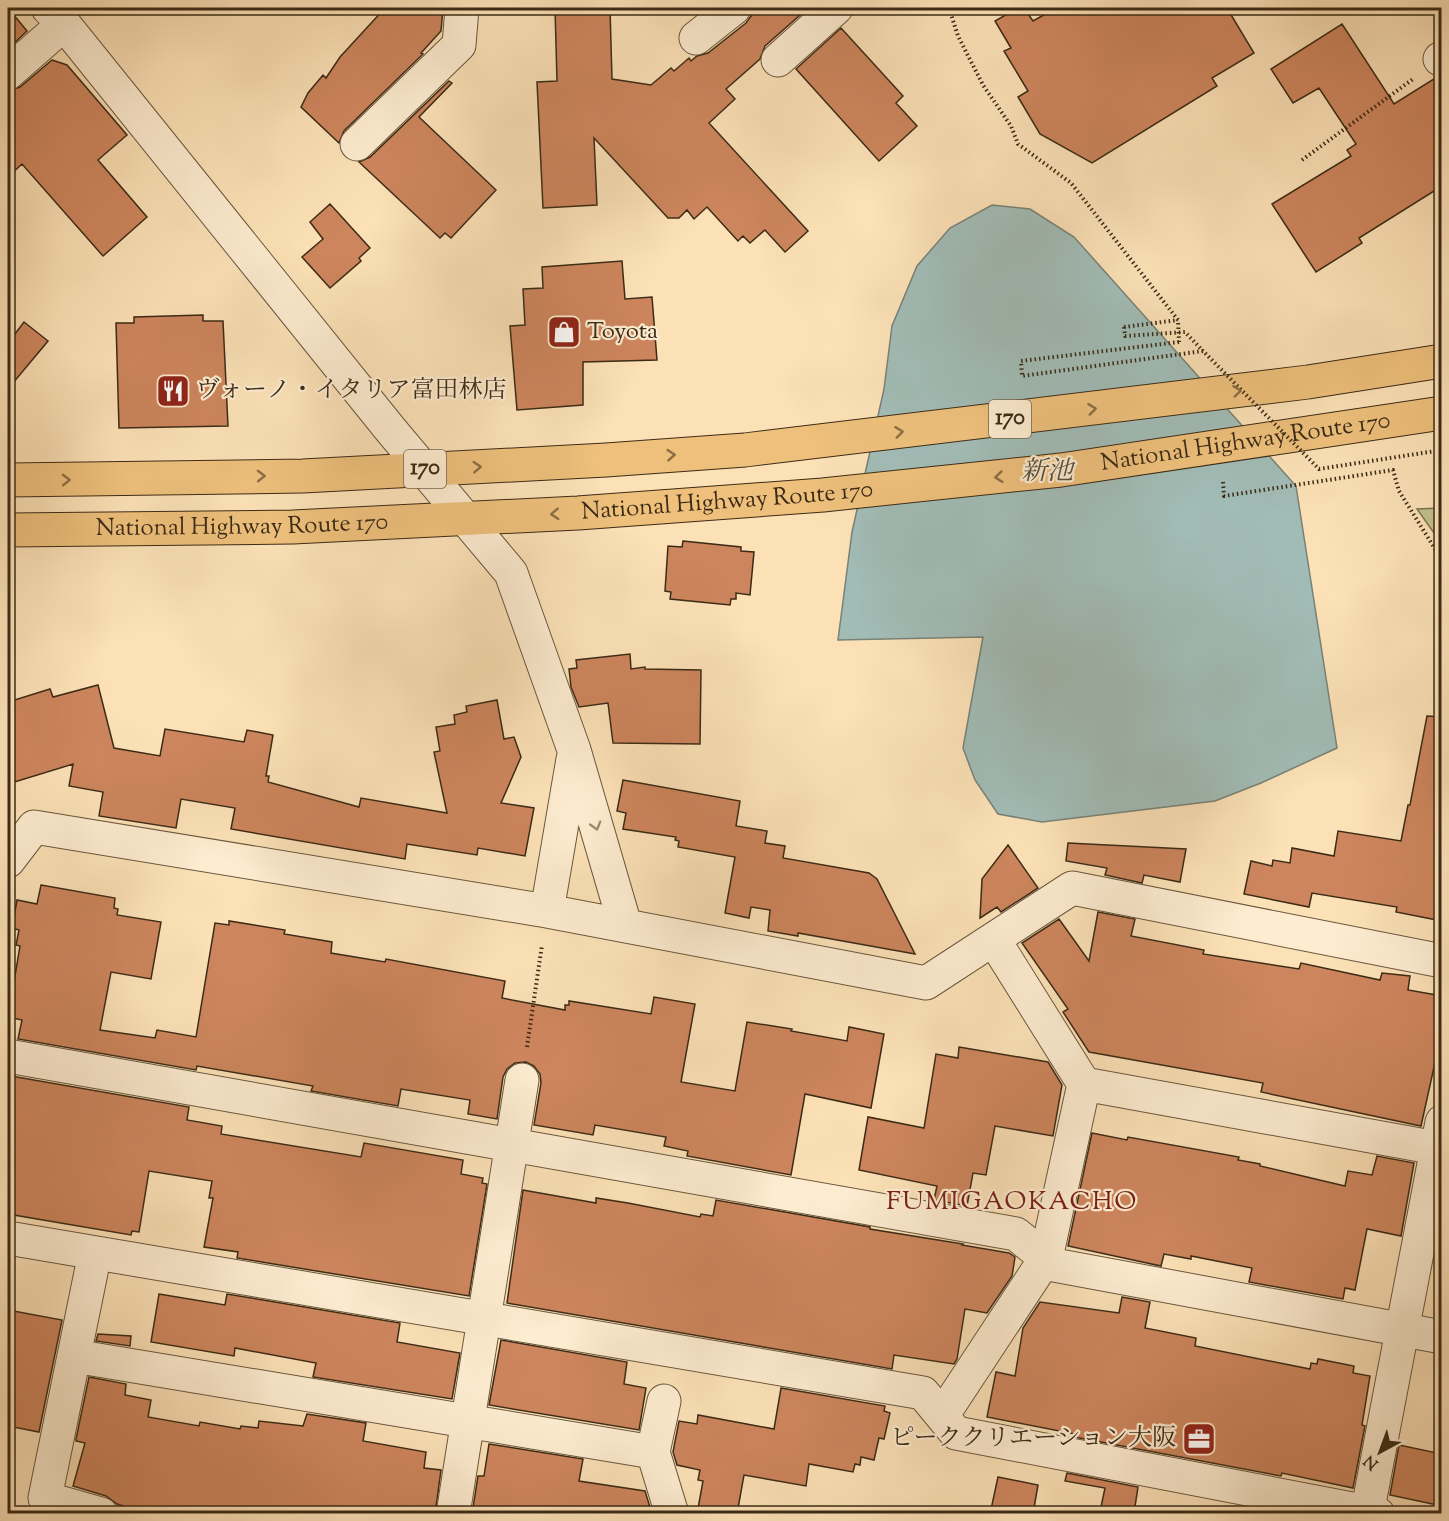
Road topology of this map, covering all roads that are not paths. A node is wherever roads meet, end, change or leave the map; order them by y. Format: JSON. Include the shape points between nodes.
{"nodes":[{"id":1,"x":462,"y":8,"type":"edge"},
{"id":2,"x":734,"y":8,"type":"edge"},
{"id":3,"x":836,"y":8,"type":"edge"},
{"id":4,"x":56,"y":16,"type":"edge"},
{"id":5,"x":696,"y":38,"type":"dead end"},
{"id":6,"x":778,"y":60,"type":"dead end"},
{"id":7,"x":8,"y":73,"type":"edge"},
{"id":8,"x":357,"y":144,"type":"dead end"},
{"id":9,"x":1442,"y":361,"type":"edge"},
{"id":10,"x":1442,"y":413,"type":"edge"},
{"id":11,"x":424,"y":469,"type":"junction"},
{"id":12,"x":8,"y":480,"type":"edge"},
{"id":13,"x":465,"y":518,"type":"junction"},
{"id":14,"x":8,"y":530,"type":"edge"},
{"id":15,"x":574,"y":750,"type":"junction"},
{"id":16,"x":8,"y":861,"type":"edge"},
{"id":17,"x":547,"y":911,"type":"junction"},
{"id":18,"x":625,"y":925,"type":"junction"},
{"id":19,"x":994,"y":939,"type":"junction"},
{"id":20,"x":1442,"y":961,"type":"edge"},
{"id":21,"x":8,"y":1056,"type":"edge"},
{"id":22,"x":522,"y":1080,"type":"road end"},
{"id":23,"x":1084,"y":1084,"type":"junction"},
{"id":24,"x":1440,"y":1139,"type":"edge"},
{"id":25,"x":512,"y":1145,"type":"junction"},
{"id":26,"x":8,"y":1238,"type":"edge"},
{"id":27,"x":95,"y":1253,"type":"junction"},
{"id":28,"x":1046,"y":1258,"type":"junction"},
{"id":29,"x":484,"y":1318,"type":"junction"},
{"id":30,"x":1402,"y":1330,"type":"junction"},
{"id":31,"x":1442,"y":1337,"type":"edge"},
{"id":32,"x":74,"y":1356,"type":"junction"},
{"id":33,"x":664,"y":1401,"type":"dead end"},
{"id":34,"x":942,"y":1416,"type":"junction"},
{"id":35,"x":468,"y":1421,"type":"junction"},
{"id":36,"x":653,"y":1452,"type":"junction"},
{"id":37,"x":1371,"y":1513,"type":"edge"},
{"id":38,"x":101,"y":1514,"type":"edge"},
{"id":39,"x":453,"y":1514,"type":"edge"},
{"id":40,"x":672,"y":1514,"type":"edge"}],
"edges":[{"from":1,"to":8,"type":"street","via":[[459,45]]},
{"from":2,"to":5,"type":"street"},
{"from":3,"to":6,"type":"street"},
{"from":4,"to":7,"type":"street"},
{"from":4,"to":11,"type":"street"},
{"from":11,"to":9,"type":"highway","name":"National Highway Route 170","number":"170","one_way":true,"via":[[745,450],[1308,382]]},
{"from":10,"to":13,"type":"highway","name":"National Highway Route 170","number":"170","one_way":true,"via":[[1061,470],[823,495]]},
{"from":12,"to":11,"type":"highway","name":"National Highway Route 170","number":"170","one_way":true,"via":[[303,476]]},
{"from":11,"to":13,"type":"street"},
{"from":13,"to":14,"type":"highway","name":"National Highway Route 170","number":"170","via":[[293,527]]},
{"from":13,"to":15,"type":"street","via":[[511,573]]},
{"from":15,"to":17,"type":"street"},
{"from":15,"to":18,"type":"street","one_way":true},
{"from":16,"to":17,"type":"street","via":[[34,827]]},
{"from":17,"to":18,"type":"street"},
{"from":18,"to":19,"type":"street","via":[[926,983]]},
{"from":19,"to":20,"type":"street","via":[[1072,888]]},
{"from":19,"to":23,"type":"street"},
{"from":21,"to":25,"type":"street"},
{"from":22,"to":25,"type":"street"},
{"from":23,"to":24,"type":"street"},
{"from":23,"to":28,"type":"street"},
{"from":24,"to":30,"type":"street"},
{"from":25,"to":28,"type":"street","via":[[1016,1234]]},
{"from":25,"to":29,"type":"street"},
{"from":26,"to":27,"type":"street"},
{"from":27,"to":29,"type":"street"},
{"from":27,"to":32,"type":"street"},
{"from":28,"to":30,"type":"street","via":[[1054,1265]]},
{"from":28,"to":34,"type":"street"},
{"from":29,"to":34,"type":"street","via":[[924,1393]]},
{"from":29,"to":35,"type":"street"},
{"from":30,"to":31,"type":"street"},
{"from":30,"to":37,"type":"street"},
{"from":32,"to":35,"type":"street"},
{"from":32,"to":38,"type":"street","via":[[45,1498]]},
{"from":33,"to":36,"type":"street"},
{"from":34,"to":37,"type":"street","via":[[956,1433]]},
{"from":35,"to":36,"type":"street"},
{"from":35,"to":39,"type":"street"},
{"from":36,"to":40,"type":"street"}]}
